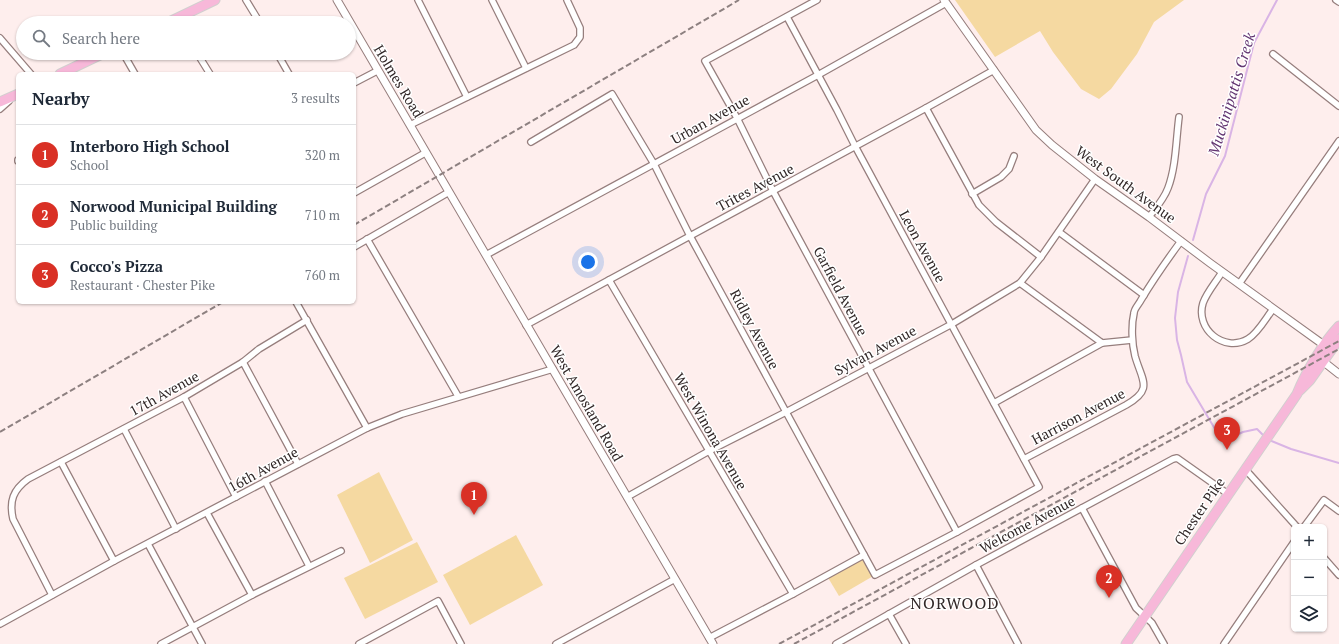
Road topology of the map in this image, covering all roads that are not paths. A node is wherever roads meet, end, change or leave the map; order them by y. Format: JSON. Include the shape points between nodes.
{"nodes":[{"id":1,"x":215,"y":0,"type":"edge"},
{"id":2,"x":246,"y":0,"type":"edge"},
{"id":3,"x":337,"y":0,"type":"edge"},
{"id":4,"x":418,"y":0,"type":"edge"},
{"id":5,"x":492,"y":0,"type":"edge"},
{"id":6,"x":567,"y":0,"type":"edge"},
{"id":7,"x":817,"y":0,"type":"edge"},
{"id":8,"x":1336,"y":0,"type":"edge"},
{"id":9,"x":945,"y":2,"type":"edge"},
{"id":10,"x":1339,"y":2,"type":"edge"},
{"id":11,"x":187,"y":16,"type":"edge"},
{"id":12,"x":256,"y":16,"type":"edge"},
{"id":13,"x":346,"y":16,"type":"edge"},
{"id":14,"x":787,"y":17,"type":"junction"},
{"id":15,"x":356,"y":34,"type":"edge"},
{"id":16,"x":0,"y":38,"type":"edge"},
{"id":17,"x":1273,"y":54,"type":"dead end"},
{"id":18,"x":16,"y":57,"type":"edge"},
{"id":19,"x":19,"y":60,"type":"edge"},
{"id":20,"x":89,"y":60,"type":"edge"},
{"id":21,"x":127,"y":60,"type":"edge"},
{"id":22,"x":201,"y":60,"type":"edge"},
{"id":23,"x":281,"y":60,"type":"edge"},
{"id":24,"x":526,"y":68,"type":"junction"},
{"id":25,"x":994,"y":70,"type":"junction"},
{"id":26,"x":377,"y":71,"type":"junction"},
{"id":27,"x":30,"y":72,"type":"edge"},
{"id":28,"x":64,"y":72,"type":"edge"},
{"id":29,"x":134,"y":72,"type":"edge"},
{"id":30,"x":209,"y":72,"type":"edge"},
{"id":31,"x":288,"y":72,"type":"edge"},
{"id":32,"x":818,"y":75,"type":"junction"},
{"id":33,"x":356,"y":82,"type":"edge"},
{"id":34,"x":16,"y":95,"type":"edge"},
{"id":35,"x":467,"y":97,"type":"junction"},
{"id":36,"x":0,"y":102,"type":"edge"},
{"id":37,"x":1339,"y":106,"type":"edge"},
{"id":38,"x":926,"y":108,"type":"junction"},
{"id":39,"x":0,"y":109,"type":"edge"},
{"id":40,"x":737,"y":118,"type":"junction"},
{"id":41,"x":1179,"y":118,"type":"dead end"},
{"id":42,"x":410,"y":124,"type":"junction"},
{"id":43,"x":1339,"y":141,"type":"edge"},
{"id":44,"x":531,"y":142,"type":"dead end"},
{"id":45,"x":855,"y":146,"type":"junction"},
{"id":46,"x":425,"y":153,"type":"junction"},
{"id":47,"x":1014,"y":156,"type":"dead end"},
{"id":48,"x":654,"y":164,"type":"junction"},
{"id":49,"x":439,"y":175,"type":"joint"},
{"id":50,"x":1095,"y":179,"type":"junction"},
{"id":51,"x":773,"y":191,"type":"junction"},
{"id":52,"x":356,"y":192,"type":"edge"},
{"id":53,"x":449,"y":192,"type":"junction"},
{"id":54,"x":972,"y":194,"type":"junction"},
{"id":55,"x":1149,"y":217,"type":"junction"},
{"id":56,"x":1059,"y":232,"type":"junction"},
{"id":57,"x":690,"y":236,"type":"junction"},
{"id":58,"x":367,"y":239,"type":"junction"},
{"id":59,"x":1181,"y":241,"type":"junction"},
{"id":60,"x":356,"y":246,"type":"edge"},
{"id":61,"x":486,"y":255,"type":"junction"},
{"id":62,"x":1041,"y":257,"type":"junction"},
{"id":63,"x":1222,"y":272,"type":"junction"},
{"id":64,"x":609,"y":280,"type":"junction"},
{"id":65,"x":1020,"y":283,"type":"junction"},
{"id":66,"x":1239,"y":284,"type":"junction"},
{"id":67,"x":1144,"y":295,"type":"junction"},
{"id":68,"x":297,"y":304,"type":"edge"},
{"id":69,"x":1273,"y":309,"type":"junction"},
{"id":70,"x":307,"y":320,"type":"junction"},
{"id":71,"x":952,"y":324,"type":"junction"},
{"id":72,"x":526,"y":325,"type":"junction"},
{"id":73,"x":1339,"y":326,"type":"edge"},
{"id":74,"x":1339,"y":339,"type":"edge"},
{"id":75,"x":1132,"y":340,"type":"junction"},
{"id":76,"x":1102,"y":343,"type":"junction"},
{"id":77,"x":1328,"y":348,"type":"junction"},
{"id":78,"x":1320,"y":359,"type":"junction"},
{"id":79,"x":242,"y":362,"type":"junction"},
{"id":80,"x":868,"y":367,"type":"junction"},
{"id":81,"x":553,"y":369,"type":"junction"},
{"id":82,"x":1339,"y":374,"type":"edge"},
{"id":83,"x":458,"y":396,"type":"junction"},
{"id":84,"x":184,"y":397,"type":"junction"},
{"id":85,"x":994,"y":402,"type":"junction"},
{"id":86,"x":786,"y":412,"type":"junction"},
{"id":87,"x":367,"y":428,"type":"junction"},
{"id":88,"x":124,"y":429,"type":"junction"},
{"id":89,"x":709,"y":451,"type":"junction"},
{"id":90,"x":1024,"y":459,"type":"junction"},
{"id":91,"x":61,"y":462,"type":"junction"},
{"id":92,"x":298,"y":464,"type":"junction"},
{"id":93,"x":1245,"y":469,"type":"junction"},
{"id":94,"x":266,"y":481,"type":"junction"},
{"id":95,"x":1228,"y":494,"type":"junction"},
{"id":96,"x":236,"y":497,"type":"junction"},
{"id":97,"x":627,"y":497,"type":"junction"},
{"id":98,"x":1082,"y":508,"type":"junction"},
{"id":99,"x":1339,"y":511,"type":"edge"},
{"id":100,"x":207,"y":513,"type":"junction"},
{"id":101,"x":1294,"y":524,"type":"edge"},
{"id":102,"x":1306,"y":524,"type":"edge"},
{"id":103,"x":176,"y":529,"type":"junction"},
{"id":104,"x":957,"y":532,"type":"junction"},
{"id":105,"x":148,"y":544,"type":"junction"},
{"id":106,"x":1291,"y":546,"type":"edge"},
{"id":107,"x":341,"y":551,"type":"dead end"},
{"id":108,"x":864,"y":555,"type":"junction"},
{"id":109,"x":1326,"y":560,"type":"edge"},
{"id":110,"x":114,"y":561,"type":"junction"},
{"id":111,"x":976,"y":565,"type":"junction"},
{"id":112,"x":309,"y":566,"type":"junction"},
{"id":113,"x":1339,"y":575,"type":"edge"},
{"id":114,"x":675,"y":579,"type":"junction"},
{"id":115,"x":793,"y":594,"type":"junction"},
{"id":116,"x":52,"y":595,"type":"junction"},
{"id":117,"x":252,"y":595,"type":"junction"},
{"id":118,"x":888,"y":614,"type":"junction"},
{"id":119,"x":1145,"y":616,"type":"junction"},
{"id":120,"x":0,"y":624,"type":"edge"},
{"id":121,"x":192,"y":627,"type":"junction"},
{"id":122,"x":711,"y":641,"type":"edge"},
{"id":123,"x":161,"y":644,"type":"edge"},
{"id":124,"x":202,"y":644,"type":"edge"},
{"id":125,"x":359,"y":644,"type":"edge"},
{"id":126,"x":461,"y":644,"type":"edge"},
{"id":127,"x":556,"y":644,"type":"edge"},
{"id":128,"x":836,"y":644,"type":"edge"},
{"id":129,"x":906,"y":644,"type":"edge"},
{"id":130,"x":1018,"y":644,"type":"edge"},
{"id":131,"x":1126,"y":644,"type":"edge"},
{"id":132,"x":1164,"y":644,"type":"edge"},
{"id":133,"x":1224,"y":644,"type":"edge"}],
"edges":[{"from":1,"to":11,"type":"main road"},
{"from":2,"to":12,"type":"street"},
{"from":3,"to":13,"type":"street","name":"Holmes Road"},
{"from":4,"to":35,"type":"street"},
{"from":5,"to":24,"type":"street"},
{"from":6,"to":24,"type":"street","via":[[580,28],[580,37],[574,45]]},
{"from":7,"to":14,"type":"street"},
{"from":8,"to":10,"type":"street"},
{"from":9,"to":25,"type":"street","name":"West South Avenue"},
{"from":9,"to":32,"type":"street","name":"Urban Avenue"},
{"from":14,"to":32,"type":"street","name":"Leon Avenue"},
{"from":14,"to":40,"type":"street","name":"Garfield Avenue","via":[[705,61]]},
{"from":15,"to":26,"type":"street","name":"Holmes Road"},
{"from":16,"to":18,"type":"street"},
{"from":17,"to":37,"type":"street"},
{"from":19,"to":27,"type":"street"},
{"from":20,"to":28,"type":"main road"},
{"from":21,"to":29,"type":"street"},
{"from":22,"to":30,"type":"street"},
{"from":23,"to":31,"type":"street"},
{"from":24,"to":35,"type":"street"},
{"from":25,"to":38,"type":"street","name":"Trites Avenue"},
{"from":25,"to":50,"type":"street","name":"West South Avenue","via":[[1036,130]]},
{"from":26,"to":33,"type":"street"},
{"from":26,"to":42,"type":"street","name":"Holmes Road"},
{"from":32,"to":40,"type":"street","name":"Urban Avenue"},
{"from":32,"to":45,"type":"street","name":"Leon Avenue"},
{"from":34,"to":36,"type":"main road"},
{"from":34,"to":39,"type":"street"},
{"from":35,"to":42,"type":"street"},
{"from":38,"to":45,"type":"street","name":"Trites Avenue"},
{"from":38,"to":54,"type":"street"},
{"from":40,"to":48,"type":"street","name":"Urban Avenue"},
{"from":40,"to":51,"type":"street","name":"Garfield Avenue"},
{"from":41,"to":55,"type":"street","via":[[1168,189]]},
{"from":42,"to":46,"type":"street","name":"Holmes Road"},
{"from":43,"to":66,"type":"street"},
{"from":44,"to":48,"type":"street","name":"Ridley Avenue","via":[[612,94]]},
{"from":45,"to":51,"type":"street","name":"Trites Avenue"},
{"from":45,"to":71,"type":"street","name":"Leon Avenue"},
{"from":46,"to":49,"type":"street","name":"Holmes Road"},
{"from":46,"to":52,"type":"street"},
{"from":47,"to":54,"type":"street","via":[[1008,170],[1001,177]]},
{"from":48,"to":57,"type":"street","name":"Ridley Avenue"},
{"from":48,"to":61,"type":"street","name":"Urban Avenue"},
{"from":49,"to":53,"type":"street","name":"West Amosland Road"},
{"from":50,"to":55,"type":"street","name":"West South Avenue"},
{"from":50,"to":56,"type":"street","name":"Sylvan Avenue"},
{"from":51,"to":57,"type":"street","name":"Trites Avenue"},
{"from":51,"to":80,"type":"street","name":"Garfield Avenue"},
{"from":53,"to":58,"type":"street"},
{"from":53,"to":61,"type":"street","name":"West Amosland Road"},
{"from":54,"to":62,"type":"street","via":[[996,222]]},
{"from":55,"to":59,"type":"street","name":"West South Avenue"},
{"from":56,"to":62,"type":"street","name":"Sylvan Avenue"},
{"from":56,"to":67,"type":"street"},
{"from":57,"to":64,"type":"street","name":"Trites Avenue"},
{"from":57,"to":86,"type":"street","name":"Ridley Avenue"},
{"from":58,"to":60,"type":"street"},
{"from":58,"to":83,"type":"street"},
{"from":59,"to":63,"type":"street","name":"West South Avenue"},
{"from":59,"to":67,"type":"street","name":"Harrison Avenue"},
{"from":61,"to":72,"type":"street","name":"West Amosland Road"},
{"from":62,"to":65,"type":"street","name":"Sylvan Avenue"},
{"from":63,"to":66,"type":"street","name":"West South Avenue"},
{"from":63,"to":69,"type":"street","via":[[1203,302],[1203,324],[1209,333],[1225,342],[1242,342],[1258,330]]},
{"from":64,"to":72,"type":"street","name":"Trites Avenue"},
{"from":64,"to":89,"type":"street","name":"West Winona Avenue"},
{"from":65,"to":71,"type":"street","name":"Sylvan Avenue"},
{"from":65,"to":76,"type":"street"},
{"from":66,"to":69,"type":"street","name":"West South Avenue"},
{"from":67,"to":75,"type":"street","name":"Harrison Avenue","via":[[1134,312]]},
{"from":68,"to":70,"type":"street"},
{"from":69,"to":77,"type":"street","name":"West South Avenue"},
{"from":70,"to":79,"type":"street","name":"17th Avenue"},
{"from":70,"to":87,"type":"street"},
{"from":71,"to":80,"type":"street","name":"Sylvan Avenue"},
{"from":71,"to":85,"type":"street","name":"Leon Avenue"},
{"from":72,"to":81,"type":"street","name":"West Amosland Road"},
{"from":73,"to":77,"type":"main road","name":"Chester Pike"},
{"from":74,"to":77,"type":"main road","name":"Chester Pike"},
{"from":75,"to":76,"type":"street"},
{"from":75,"to":90,"type":"street","name":"Harrison Avenue","via":[[1144,378],[1144,389],[1139,396]]},
{"from":76,"to":85,"type":"street"},
{"from":77,"to":78,"type":"main road","name":"Chester Pike"},
{"from":78,"to":82,"type":"street"},
{"from":78,"to":93,"type":"main road","name":"Chester Pike","via":[[1310,380],[1297,394]]},
{"from":79,"to":84,"type":"street","name":"17th Avenue"},
{"from":79,"to":92,"type":"street"},
{"from":80,"to":86,"type":"street","name":"Sylvan Avenue"},
{"from":80,"to":104,"type":"street","name":"Garfield Avenue"},
{"from":81,"to":83,"type":"street","name":"16th Avenue"},
{"from":81,"to":97,"type":"street","name":"West Amosland Road"},
{"from":83,"to":87,"type":"street","name":"16th Avenue"},
{"from":84,"to":88,"type":"street","name":"17th Avenue"},
{"from":84,"to":96,"type":"street"},
{"from":85,"to":90,"type":"street","name":"Leon Avenue"},
{"from":86,"to":89,"type":"street","name":"Sylvan Avenue"},
{"from":86,"to":108,"type":"street","name":"Ridley Avenue"},
{"from":87,"to":92,"type":"street","name":"16th Avenue"},
{"from":88,"to":91,"type":"street","name":"17th Avenue"},
{"from":88,"to":103,"type":"street"},
{"from":89,"to":97,"type":"street","name":"Sylvan Avenue"},
{"from":89,"to":115,"type":"street","name":"West Winona Avenue"},
{"from":90,"to":104,"type":"street","name":"Leon Avenue","via":[[1039,486]]},
{"from":91,"to":110,"type":"street"},
{"from":91,"to":116,"type":"street","name":"17th Avenue","via":[[19,485],[13,496],[12,506],[13,518]]},
{"from":92,"to":94,"type":"street","name":"16th Avenue"},
{"from":93,"to":95,"type":"main road","name":"Chester Pike"},
{"from":93,"to":101,"type":"street"},
{"from":94,"to":96,"type":"street","name":"16th Avenue"},
{"from":94,"to":112,"type":"street"},
{"from":95,"to":98,"type":"street","name":"Welcome Avenue","via":[[1176,458]]},
{"from":95,"to":119,"type":"main road","name":"Chester Pike"},
{"from":96,"to":100,"type":"street","name":"16th Avenue"},
{"from":97,"to":114,"type":"street","name":"West Amosland Road"},
{"from":98,"to":111,"type":"street","name":"Welcome Avenue"},
{"from":98,"to":119,"type":"street","via":[[1136,608]]},
{"from":99,"to":102,"type":"street","via":[[1324,500]]},
{"from":100,"to":103,"type":"street","name":"16th Avenue"},
{"from":100,"to":117,"type":"street"},
{"from":103,"to":105,"type":"street","name":"16th Avenue"},
{"from":104,"to":108,"type":"street","name":"Ridley Avenue","via":[[875,576]]},
{"from":105,"to":110,"type":"street","name":"16th Avenue"},
{"from":105,"to":121,"type":"street"},
{"from":106,"to":133,"type":"street"},
{"from":107,"to":112,"type":"street"},
{"from":108,"to":115,"type":"street"},
{"from":109,"to":113,"type":"street"},
{"from":110,"to":116,"type":"street","name":"16th Avenue"},
{"from":111,"to":118,"type":"street","name":"Welcome Avenue"},
{"from":111,"to":130,"type":"street"},
{"from":112,"to":117,"type":"street"},
{"from":114,"to":122,"type":"street","name":"West Amosland Road"},
{"from":114,"to":127,"type":"street"},
{"from":115,"to":122,"type":"street"},
{"from":116,"to":120,"type":"street","name":"16th Avenue"},
{"from":117,"to":121,"type":"street"},
{"from":118,"to":128,"type":"street","name":"Welcome Avenue"},
{"from":118,"to":129,"type":"street"},
{"from":119,"to":131,"type":"main road","name":"Chester Pike"},
{"from":119,"to":132,"type":"street","via":[[1154,625]]},
{"from":121,"to":123,"type":"street"},
{"from":121,"to":124,"type":"street"},
{"from":125,"to":126,"type":"street","via":[[438,601]]}]}
